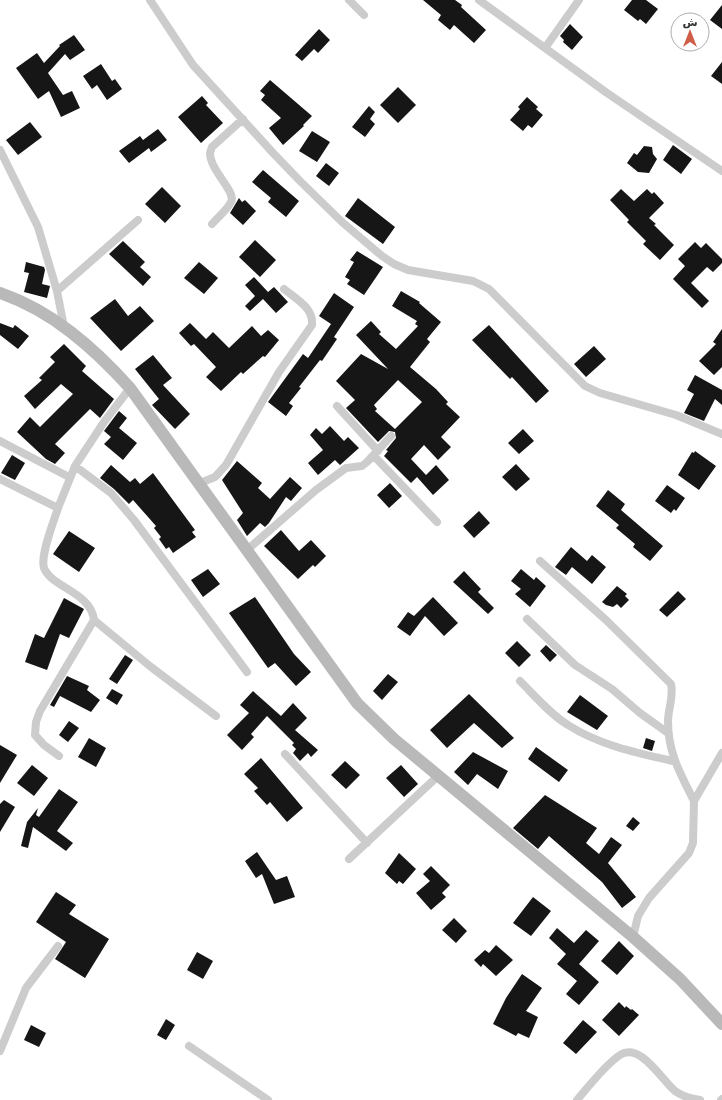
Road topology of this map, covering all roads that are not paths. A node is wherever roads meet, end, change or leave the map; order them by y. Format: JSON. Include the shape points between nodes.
{"nodes":[{"id":1,"x":150,"y":0,"type":"edge"},
{"id":2,"x":349,"y":0,"type":"edge"},
{"id":3,"x":479,"y":0,"type":"edge"},
{"id":4,"x":579,"y":0,"type":"edge"},
{"id":5,"x":364,"y":15,"type":"dead end"},
{"id":6,"x":545,"y":48,"type":"junction"},
{"id":7,"x":243,"y":119,"type":"junction"},
{"id":8,"x":0,"y":150,"type":"edge"},
{"id":9,"x":722,"y":171,"type":"edge"},
{"id":10,"x":138,"y":220,"type":"dead end"},
{"id":11,"x":212,"y":224,"type":"dead end"},
{"id":12,"x":284,"y":289,"type":"dead end"},
{"id":13,"x":57,"y":291,"type":"junction"},
{"id":14,"x":0,"y":293,"type":"edge"},
{"id":15,"x":64,"y":327,"type":"junction"},
{"id":16,"x":130,"y":388,"type":"junction"},
{"id":17,"x":337,"y":406,"type":"dead end"},
{"id":18,"x":722,"y":434,"type":"edge"},
{"id":19,"x":391,"y":436,"type":"dead end"},
{"id":20,"x":0,"y":441,"type":"edge"},
{"id":21,"x":376,"y":453,"type":"junction"},
{"id":22,"x":76,"y":466,"type":"junction"},
{"id":23,"x":70,"y":477,"type":"junction"},
{"id":24,"x":0,"y":479,"type":"edge"},
{"id":25,"x":200,"y":483,"type":"junction"},
{"id":26,"x":58,"y":508,"type":"junction"},
{"id":27,"x":437,"y":522,"type":"dead end"},
{"id":28,"x":247,"y":550,"type":"junction"},
{"id":29,"x":540,"y":561,"type":"dead end"},
{"id":30,"x":527,"y":619,"type":"dead end"},
{"id":31,"x":94,"y":620,"type":"junction"},
{"id":32,"x":246,"y":672,"type":"dead end"},
{"id":33,"x":520,"y":681,"type":"dead end"},
{"id":34,"x":216,"y":716,"type":"dead end"},
{"id":35,"x":668,"y":733,"type":"junction"},
{"id":36,"x":722,"y":753,"type":"edge"},
{"id":37,"x":285,"y":754,"type":"dead end"},
{"id":38,"x":59,"y":756,"type":"dead end"},
{"id":39,"x":673,"y":761,"type":"junction"},
{"id":40,"x":438,"y":776,"type":"junction"},
{"id":41,"x":694,"y":801,"type":"junction"},
{"id":42,"x":367,"y":843,"type":"junction"},
{"id":43,"x":349,"y":859,"type":"dead end"},
{"id":44,"x":633,"y":937,"type":"junction"},
{"id":45,"x":58,"y":946,"type":"dead end"},
{"id":46,"x":722,"y":1024,"type":"edge"},
{"id":47,"x":189,"y":1046,"type":"dead end"},
{"id":48,"x":0,"y":1051,"type":"edge"},
{"id":49,"x":268,"y":1100,"type":"edge"},
{"id":50,"x":577,"y":1100,"type":"edge"},
{"id":51,"x":700,"y":1100,"type":"edge"}],
"edges":[{"from":1,"to":7,"type":"street","via":[[194,65]]},
{"from":2,"to":5,"type":"street"},
{"from":3,"to":6,"type":"street"},
{"from":4,"to":6,"type":"street"},
{"from":6,"to":9,"type":"street"},
{"from":7,"to":11,"type":"street","via":[[212,147],[210,153],[214,169],[231,191],[232,197],[231,202]]},
{"from":7,"to":18,"type":"street","via":[[300,182],[342,222],[394,264],[416,272],[472,281],[489,288],[586,386],[600,393],[676,415]]},
{"from":8,"to":13,"type":"street","via":[[38,227]]},
{"from":10,"to":13,"type":"street"},
{"from":12,"to":25,"type":"street","via":[[305,306],[313,319],[312,325],[279,372],[226,465],[215,477]]},
{"from":13,"to":15,"type":"street"},
{"from":14,"to":15,"type":"main road"},
{"from":15,"to":16,"type":"main road","via":[[96,351]]},
{"from":16,"to":22,"type":"street","via":[[104,422]]},
{"from":16,"to":25,"type":"main road"},
{"from":17,"to":21,"type":"street"},
{"from":19,"to":21,"type":"street"},
{"from":20,"to":23,"type":"street"},
{"from":21,"to":27,"type":"street"},
{"from":21,"to":28,"type":"street","via":[[362,466],[346,468],[316,490]]},
{"from":22,"to":23,"type":"street"},
{"from":22,"to":32,"type":"street","via":[[111,493],[134,520]]},
{"from":23,"to":26,"type":"street"},
{"from":24,"to":26,"type":"street"},
{"from":25,"to":28,"type":"main road"},
{"from":26,"to":31,"type":"street","via":[[45,553],[44,568],[84,600],[91,608]]},
{"from":28,"to":40,"type":"main road","via":[[357,703],[394,740]]},
{"from":29,"to":35,"type":"street","via":[[606,620],[671,684]]},
{"from":30,"to":35,"type":"street","via":[[575,665],[612,689]]},
{"from":31,"to":34,"type":"street"},
{"from":31,"to":38,"type":"street","via":[[36,722],[35,735]]},
{"from":33,"to":39,"type":"street","via":[[567,725],[591,739],[638,754]]},
{"from":35,"to":39,"type":"street"},
{"from":36,"to":41,"type":"street"},
{"from":37,"to":42,"type":"street"},
{"from":39,"to":41,"type":"street"},
{"from":40,"to":42,"type":"street"},
{"from":40,"to":44,"type":"main road"},
{"from":41,"to":44,"type":"street","via":[[693,843],[689,853],[649,898],[638,916]]},
{"from":42,"to":43,"type":"street"},
{"from":44,"to":46,"type":"main road","via":[[680,979]]},
{"from":45,"to":48,"type":"street","via":[[26,988]]},
{"from":47,"to":49,"type":"street"},
{"from":50,"to":51,"type":"street","via":[[619,1055],[632,1052],[642,1056],[675,1091]]}]}
